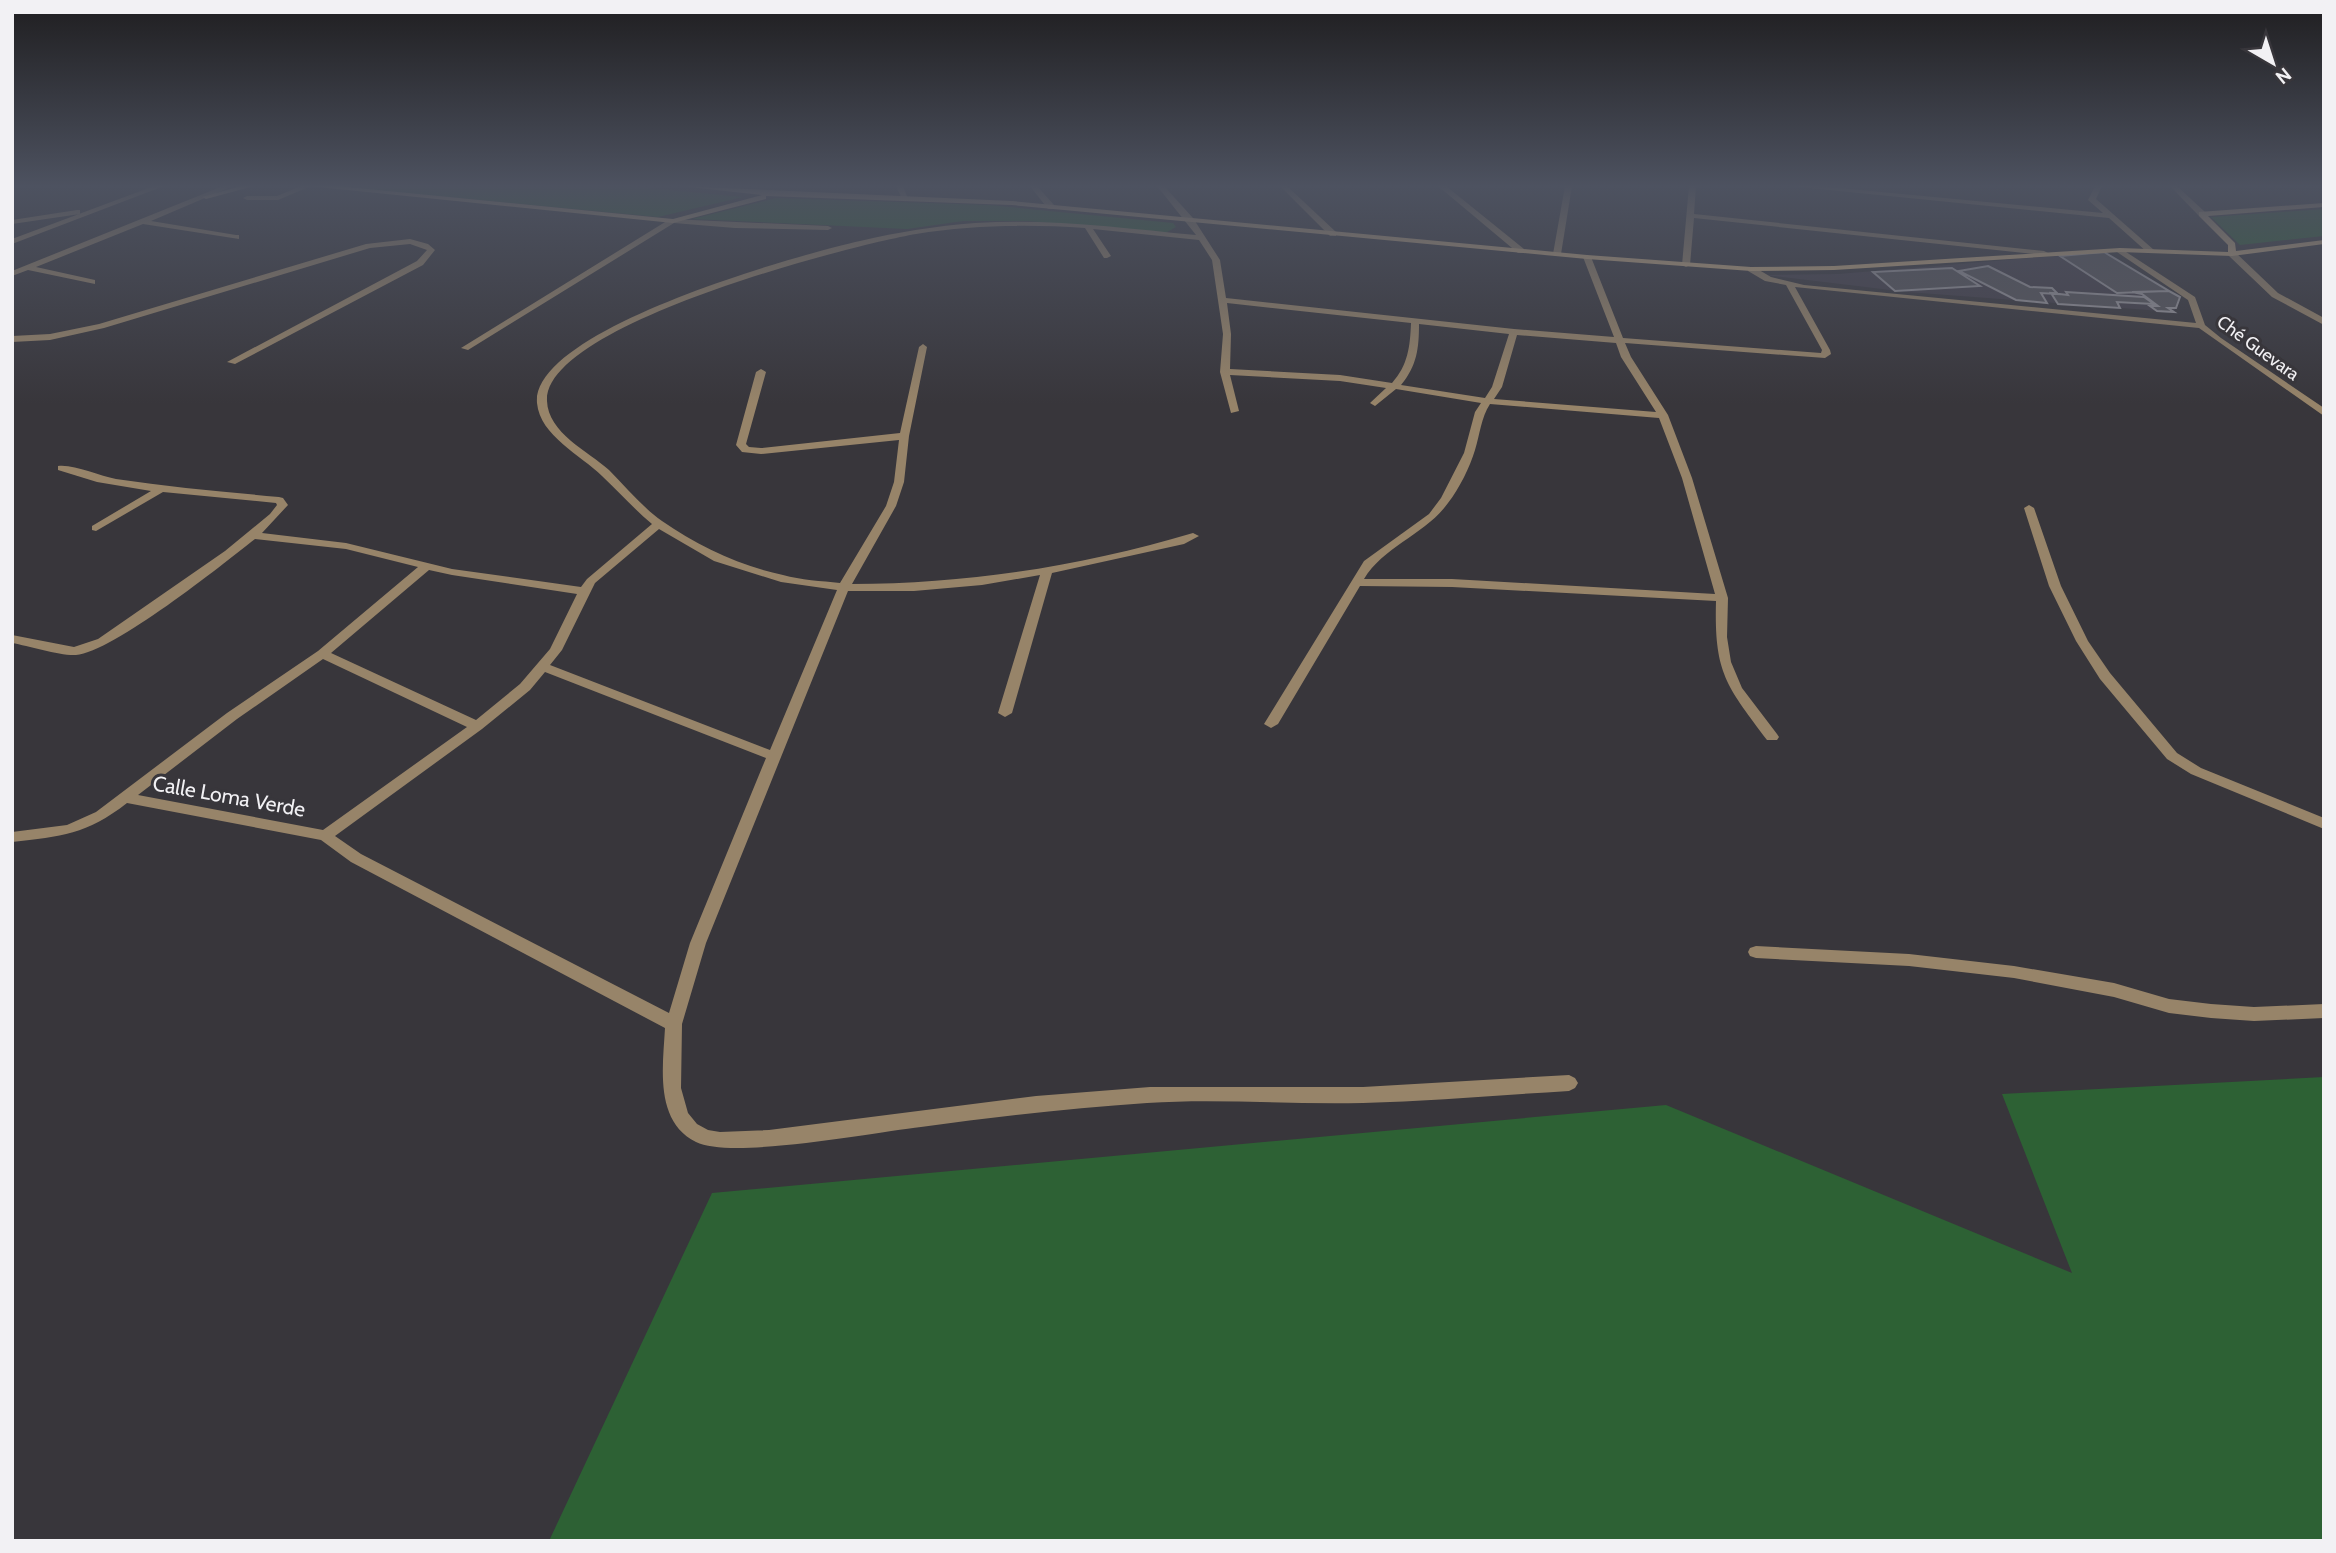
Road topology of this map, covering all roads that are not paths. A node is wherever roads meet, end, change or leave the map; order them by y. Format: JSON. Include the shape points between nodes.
{"nodes":[{"id":1,"x":51,"y":258,"type":"edge"},
{"id":2,"x":327,"y":258,"type":"edge"},
{"id":3,"x":424,"y":258,"type":"edge"},
{"id":4,"x":612,"y":258,"type":"edge"},
{"id":5,"x":802,"y":258,"type":"edge"},
{"id":6,"x":1215,"y":258,"type":"edge"},
{"id":7,"x":1588,"y":258,"type":"edge"},
{"id":8,"x":1605,"y":258,"type":"edge"},
{"id":9,"x":1687,"y":258,"type":"edge"},
{"id":10,"x":1967,"y":258,"type":"edge"},
{"id":11,"x":2132,"y":258,"type":"edge"},
{"id":12,"x":2237,"y":258,"type":"edge"},
{"id":13,"x":1686,"y":265,"type":"junction"},
{"id":14,"x":27,"y":268,"type":"junction"},
{"id":15,"x":1751,"y":269,"type":"junction"},
{"id":16,"x":12,"y":274,"type":"edge"},
{"id":17,"x":93,"y":282,"type":"dead end"},
{"id":18,"x":1789,"y":284,"type":"junction"},
{"id":19,"x":1223,"y":300,"type":"junction"},
{"id":20,"x":1415,"y":320,"type":"junction"},
{"id":21,"x":2324,"y":322,"type":"edge"},
{"id":22,"x":2201,"y":326,"type":"junction"},
{"id":23,"x":1514,"y":332,"type":"junction"},
{"id":24,"x":12,"y":339,"type":"edge"},
{"id":25,"x":1618,"y":339,"type":"junction"},
{"id":26,"x":923,"y":346,"type":"dead end"},
{"id":27,"x":465,"y":348,"type":"dead end"},
{"id":28,"x":232,"y":362,"type":"dead end"},
{"id":29,"x":761,"y":372,"type":"dead end"},
{"id":30,"x":1225,"y":372,"type":"junction"},
{"id":31,"x":1395,"y":386,"type":"junction"},
{"id":32,"x":1488,"y":401,"type":"junction"},
{"id":33,"x":1375,"y":403,"type":"dead end"},
{"id":34,"x":1234,"y":411,"type":"dead end"},
{"id":35,"x":2324,"y":413,"type":"edge"},
{"id":36,"x":1663,"y":415,"type":"junction"},
{"id":37,"x":904,"y":436,"type":"junction"},
{"id":38,"x":62,"y":468,"type":"dead end"},
{"id":39,"x":161,"y":489,"type":"junction"},
{"id":40,"x":2029,"y":508,"type":"dead end"},
{"id":41,"x":658,"y":524,"type":"junction"},
{"id":42,"x":96,"y":528,"type":"dead end"},
{"id":43,"x":253,"y":535,"type":"junction"},
{"id":44,"x":1193,"y":536,"type":"dead end"},
{"id":45,"x":425,"y":567,"type":"junction"},
{"id":46,"x":1047,"y":571,"type":"junction"},
{"id":47,"x":1358,"y":582,"type":"junction"},
{"id":48,"x":843,"y":589,"type":"junction"},
{"id":49,"x":584,"y":591,"type":"junction"},
{"id":50,"x":1722,"y":598,"type":"junction"},
{"id":51,"x":12,"y":639,"type":"edge"},
{"id":52,"x":322,"y":654,"type":"junction"},
{"id":53,"x":544,"y":667,"type":"junction"},
{"id":54,"x":1005,"y":713,"type":"dead end"},
{"id":55,"x":1271,"y":724,"type":"dead end"},
{"id":56,"x":477,"y":726,"type":"junction"},
{"id":57,"x":1772,"y":737,"type":"dead end"},
{"id":58,"x":773,"y":756,"type":"junction"},
{"id":59,"x":125,"y":798,"type":"junction"},
{"id":60,"x":2324,"y":824,"type":"edge"},
{"id":61,"x":325,"y":835,"type":"junction"},
{"id":62,"x":12,"y":837,"type":"edge"},
{"id":63,"x":1756,"y":952,"type":"dead end"},
{"id":64,"x":2324,"y":1011,"type":"edge"},
{"id":65,"x":674,"y":1024,"type":"junction"},
{"id":66,"x":1569,"y":1083,"type":"dead end"}],
"edges":[{"from":1,"to":14,"type":"street"},
{"from":2,"to":24,"type":"street","via":[[82,331]]},
{"from":3,"to":28,"type":"street"},
{"from":4,"to":27,"type":"street"},
{"from":5,"to":41,"type":"street","via":[[627,322],[585,344],[546,381],[541,400],[554,429]]},
{"from":6,"to":19,"type":"street"},
{"from":7,"to":25,"type":"street"},
{"from":8,"to":13,"type":"street"},
{"from":9,"to":13,"type":"street"},
{"from":10,"to":15,"type":"street"},
{"from":11,"to":22,"type":"street","name":"Ché Guevara","via":[[2192,299]]},
{"from":12,"to":21,"type":"street","via":[[2275,295]]},
{"from":13,"to":15,"type":"street"},
{"from":14,"to":16,"type":"street"},
{"from":14,"to":17,"type":"street"},
{"from":15,"to":18,"type":"street"},
{"from":18,"to":22,"type":"street"},
{"from":18,"to":25,"type":"street","via":[[1826,350],[1822,356]]},
{"from":19,"to":20,"type":"street"},
{"from":19,"to":30,"type":"street"},
{"from":20,"to":23,"type":"street"},
{"from":20,"to":31,"type":"street","via":[[1415,353],[1408,373]]},
{"from":22,"to":35,"type":"street","name":"Ché Guevara"},
{"from":23,"to":25,"type":"street"},
{"from":23,"to":32,"type":"street"},
{"from":25,"to":36,"type":"street"},
{"from":26,"to":37,"type":"street"},
{"from":29,"to":37,"type":"street","via":[[741,445],[746,450]]},
{"from":30,"to":31,"type":"street"},
{"from":30,"to":34,"type":"street"},
{"from":31,"to":32,"type":"street"},
{"from":31,"to":33,"type":"street"},
{"from":32,"to":36,"type":"street"},
{"from":32,"to":47,"type":"street","via":[[1446,499],[1433,516],[1368,564]]},
{"from":36,"to":50,"type":"street","via":[[1698,511]]},
{"from":37,"to":48,"type":"street","via":[[891,506]]},
{"from":38,"to":39,"type":"street"},
{"from":39,"to":42,"type":"street"},
{"from":39,"to":43,"type":"street","via":[[282,502],[279,512]]},
{"from":40,"to":60,"type":"street","via":[[2055,586],[2082,641],[2172,756],[2221,782]]},
{"from":41,"to":48,"type":"street","via":[[743,569],[800,584]]},
{"from":41,"to":49,"type":"street"},
{"from":43,"to":45,"type":"street","via":[[358,548]]},
{"from":43,"to":51,"type":"street","via":[[119,631],[83,650]]},
{"from":44,"to":46,"type":"street"},
{"from":45,"to":49,"type":"street"},
{"from":45,"to":52,"type":"street"},
{"from":46,"to":48,"type":"street","via":[[926,586]]},
{"from":46,"to":54,"type":"street"},
{"from":47,"to":50,"type":"street"},
{"from":47,"to":55,"type":"street"},
{"from":48,"to":58,"type":"street"},
{"from":49,"to":53,"type":"street"},
{"from":50,"to":57,"type":"street","via":[[1725,662],[1736,689]]},
{"from":52,"to":56,"type":"street"},
{"from":52,"to":59,"type":"street"},
{"from":53,"to":56,"type":"street"},
{"from":53,"to":58,"type":"street"},
{"from":56,"to":61,"type":"street"},
{"from":58,"to":65,"type":"street","via":[[698,943]]},
{"from":59,"to":61,"type":"street","name":"Calle Loma Verde"},
{"from":59,"to":62,"type":"street","via":[[80,827]]},
{"from":61,"to":65,"type":"street","via":[[356,858]]},
{"from":63,"to":64,"type":"street","via":[[1909,960],[2014,972],[2211,1011]]},
{"from":65,"to":66,"type":"street","via":[[674,1100],[679,1117],[703,1136],[727,1140],[1150,1095],[1363,1095]]}]}
